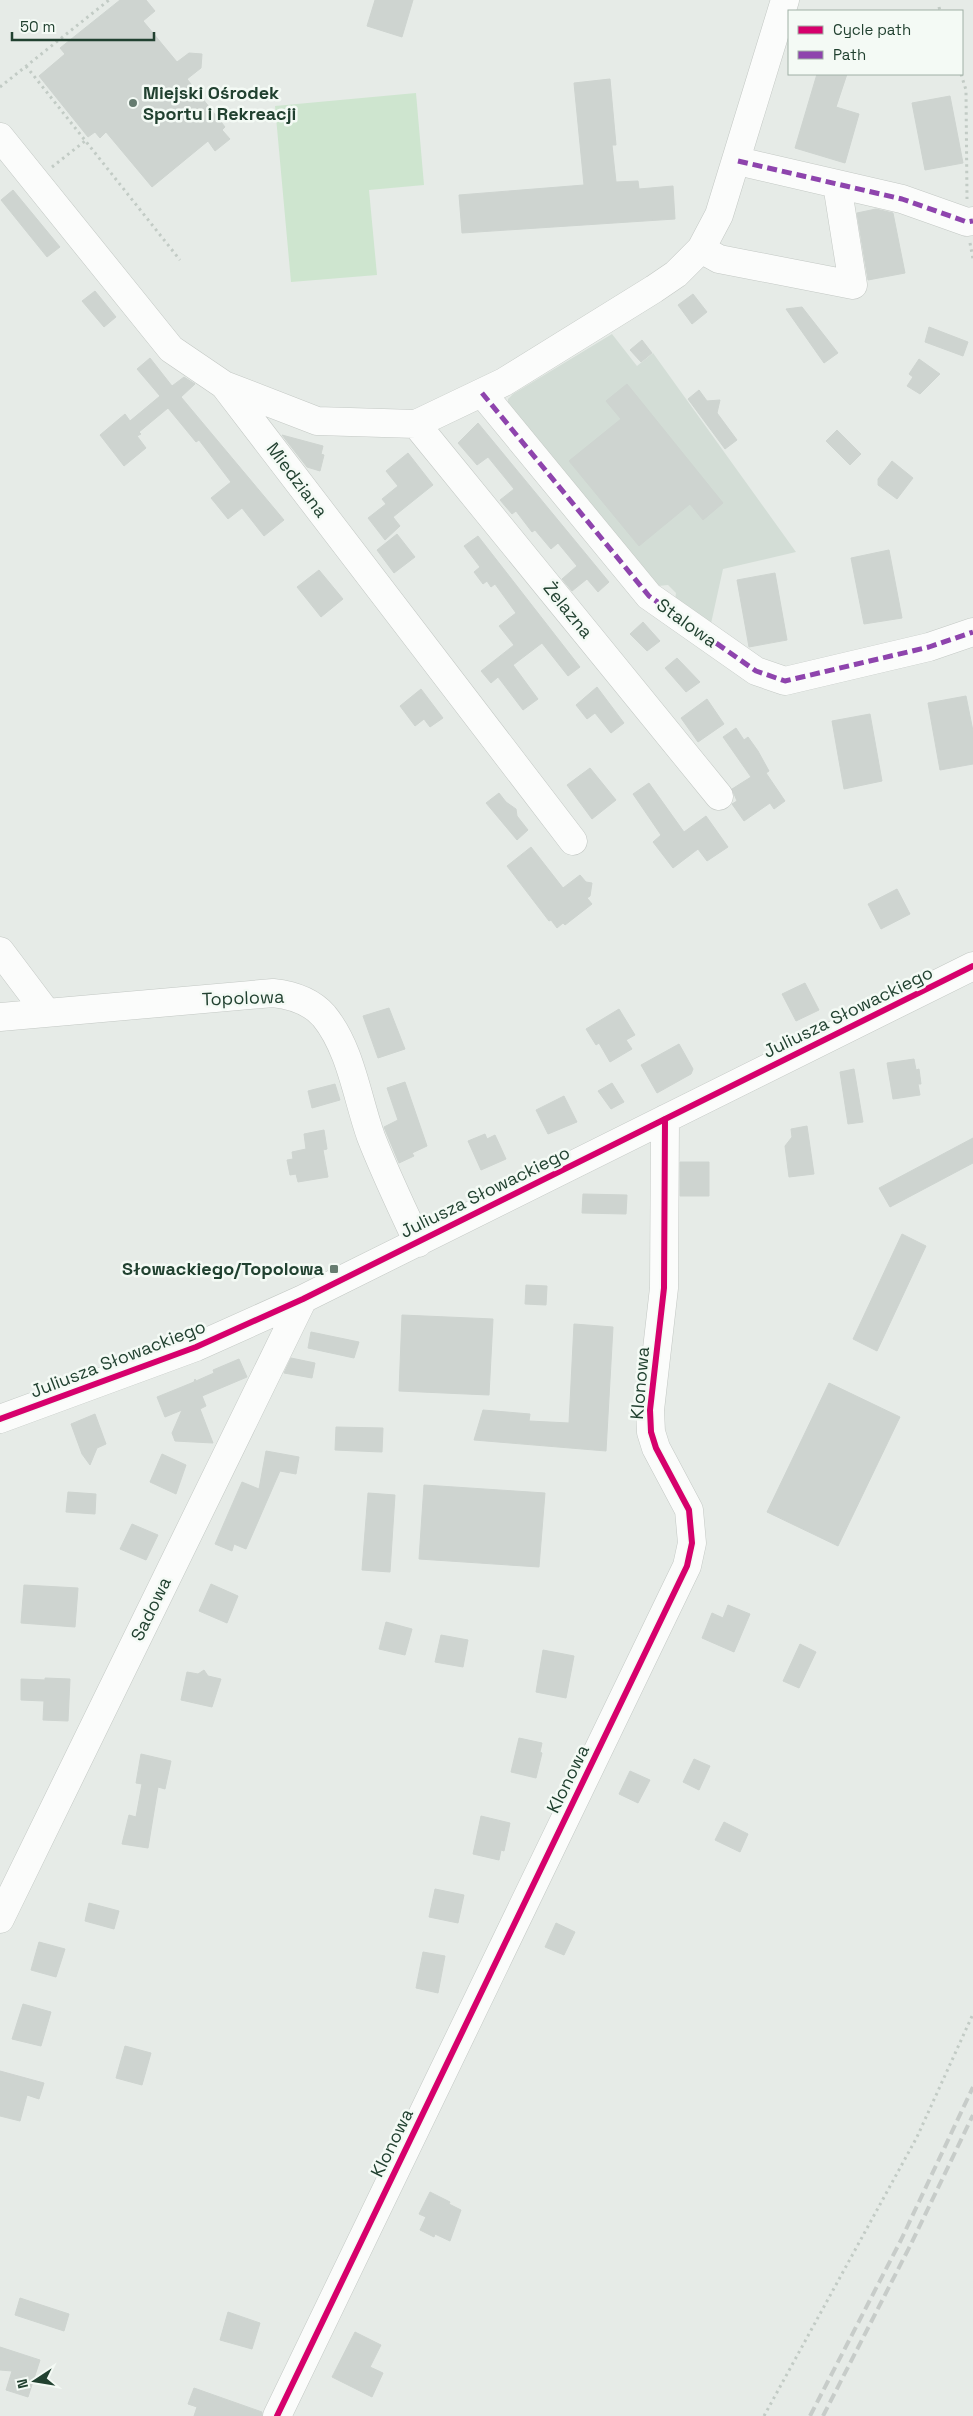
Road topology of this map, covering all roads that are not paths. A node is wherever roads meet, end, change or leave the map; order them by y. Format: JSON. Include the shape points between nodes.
{"nodes":[{"id":1,"x":785,"y":0,"type":"edge"},
{"id":2,"x":0,"y":137,"type":"edge"},
{"id":3,"x":738,"y":161,"type":"junction"},
{"id":4,"x":837,"y":184,"type":"junction"},
{"id":5,"x":970,"y":222,"type":"edge"},
{"id":6,"x":700,"y":249,"type":"junction"},
{"id":7,"x":224,"y":385,"type":"junction"},
{"id":8,"x":482,"y":393,"type":"junction"},
{"id":9,"x":416,"y":424,"type":"junction"},
{"id":10,"x":973,"y":632,"type":"edge"},
{"id":11,"x":719,"y":796,"type":"dead end"},
{"id":12,"x":573,"y":841,"type":"dead end"},
{"id":13,"x":0,"y":951,"type":"edge"},
{"id":14,"x":973,"y":966,"type":"edge"},
{"id":15,"x":46,"y":1012,"type":"junction"},
{"id":16,"x":0,"y":1017,"type":"edge"},
{"id":17,"x":665,"y":1120,"type":"junction"},
{"id":18,"x":418,"y":1243,"type":"junction"},
{"id":19,"x":303,"y":1299,"type":"junction"},
{"id":20,"x":0,"y":1419,"type":"edge"},
{"id":21,"x":0,"y":1919,"type":"edge"},
{"id":22,"x":277,"y":2416,"type":"edge"}],
"edges":[{"from":1,"to":3,"type":"street"},
{"from":2,"to":7,"type":"street","name":"Miedziana","via":[[172,349]]},
{"from":3,"to":4,"type":"street"},
{"from":3,"to":6,"type":"street","via":[[720,215]]},
{"from":4,"to":5,"type":"street","via":[[902,199]]},
{"from":4,"to":6,"type":"street","via":[[853,285],[719,259]]},
{"from":6,"to":8,"type":"street","via":[[676,274],[654,290],[528,369]]},
{"from":7,"to":9,"type":"street","via":[[318,421]]},
{"from":7,"to":12,"type":"street","name":"Miedziana"},
{"from":8,"to":9,"type":"street"},
{"from":8,"to":10,"type":"street","name":"Stalowa","via":[[649,596],[739,660],[771,678],[785,681],[929,647]]},
{"from":9,"to":11,"type":"street","name":"Żelazna"},
{"from":13,"to":15,"type":"street"},
{"from":14,"to":17,"type":"street","name":"Juliusza Słowackiego"},
{"from":15,"to":16,"type":"street","name":"Topolowa"},
{"from":15,"to":18,"type":"street","name":"Topolowa","via":[[273,993],[289,994],[311,1005],[323,1015],[340,1043],[372,1138]]},
{"from":17,"to":18,"type":"street","name":"Juliusza Słowackiego"},
{"from":17,"to":22,"type":"street","name":"Klonowa","via":[[664,1288],[650,1410],[651,1432],[656,1448],[689,1510],[692,1543],[687,1566]]},
{"from":18,"to":19,"type":"street","name":"Juliusza Słowackiego"},
{"from":19,"to":20,"type":"street","name":"Juliusza Słowackiego","via":[[196,1347]]},
{"from":19,"to":21,"type":"street","name":"Sadowa"}]}
